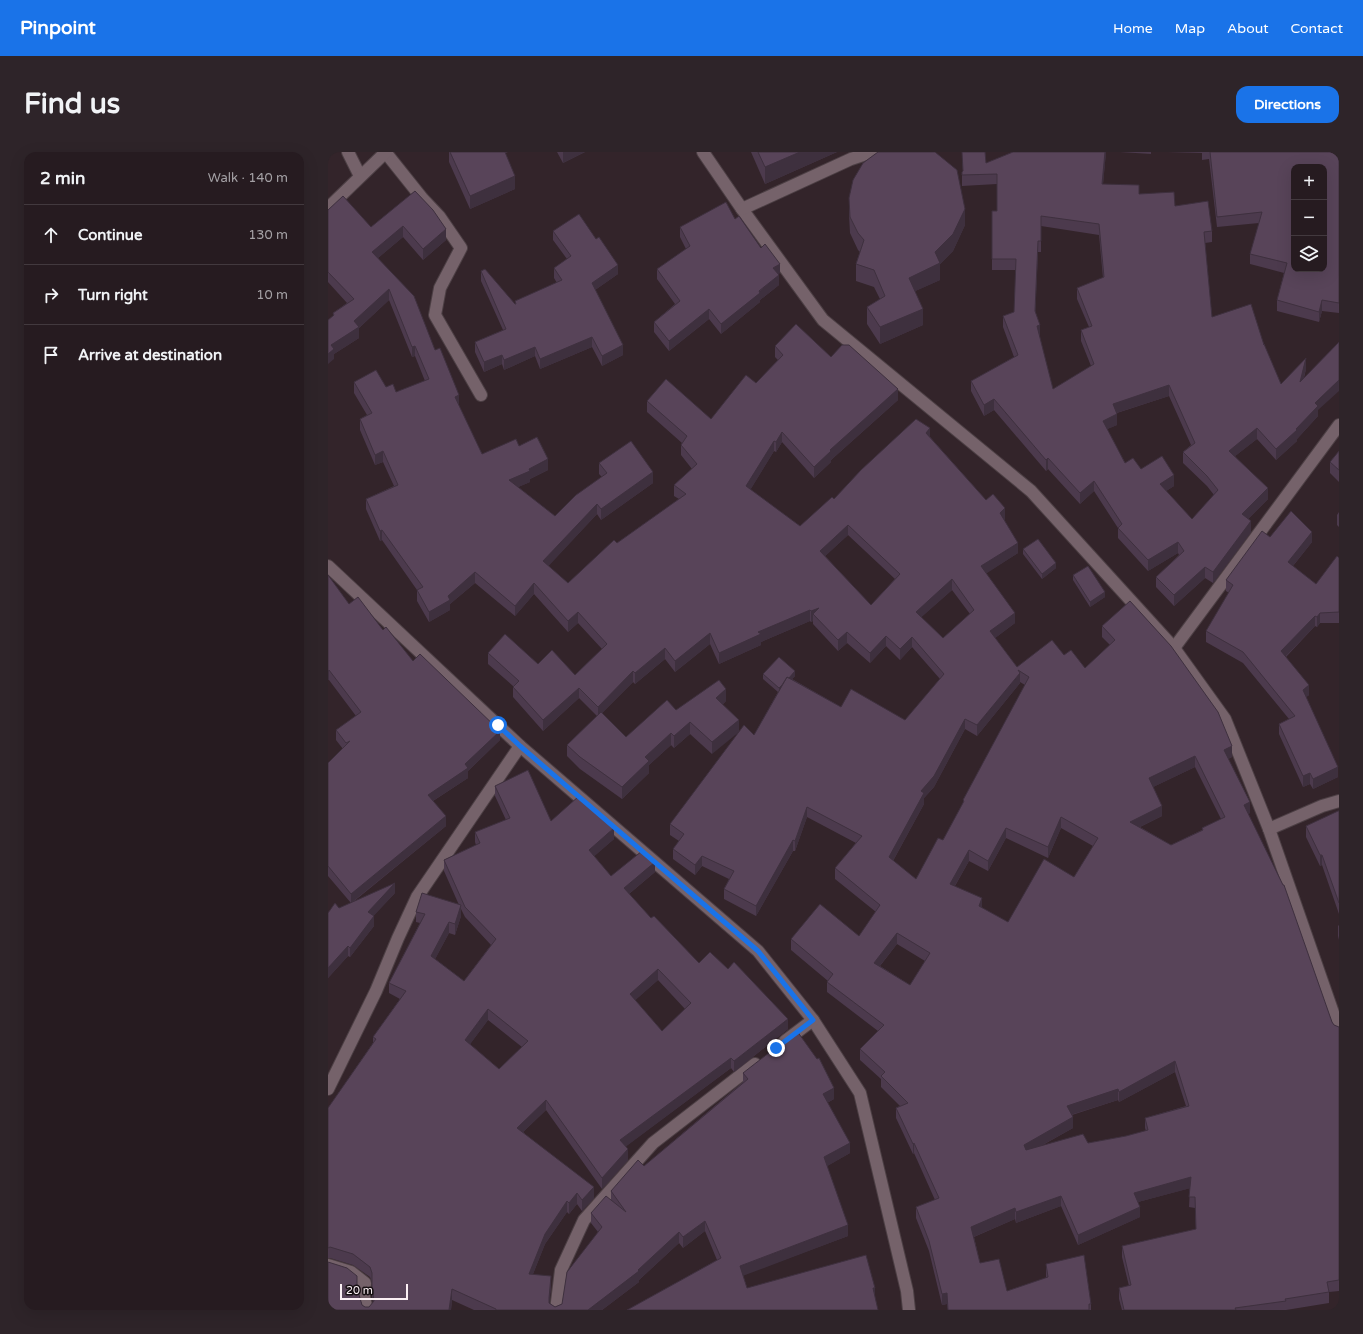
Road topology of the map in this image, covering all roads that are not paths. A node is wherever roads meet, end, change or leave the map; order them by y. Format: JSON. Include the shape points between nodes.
{"nodes":[{"id":1,"x":348,"y":152,"type":"edge"},
{"id":2,"x":386,"y":152,"type":"edge"},
{"id":3,"x":703,"y":152,"type":"edge"},
{"id":4,"x":872,"y":152,"type":"edge"},
{"id":5,"x":360,"y":176,"type":"junction"},
{"id":6,"x":328,"y":208,"type":"edge"},
{"id":7,"x":742,"y":209,"type":"junction"},
{"id":8,"x":481,"y":396,"type":"dead end"},
{"id":9,"x":1339,"y":425,"type":"edge"},
{"id":10,"x":328,"y":566,"type":"edge"},
{"id":11,"x":1174,"y":648,"type":"junction"},
{"id":12,"x":520,"y":746,"type":"junction"},
{"id":13,"x":1339,"y":801,"type":"edge"},
{"id":14,"x":1269,"y":829,"type":"junction"},
{"id":15,"x":813,"y":1020,"type":"junction"},
{"id":16,"x":1339,"y":1030,"type":"edge"},
{"id":17,"x":776,"y":1048,"type":"edge"},
{"id":18,"x":764,"y":1058,"type":"edge"},
{"id":19,"x":328,"y":1089,"type":"edge"},
{"id":20,"x":328,"y":1264,"type":"edge"},
{"id":21,"x":366,"y":1310,"type":"edge"},
{"id":22,"x":556,"y":1310,"type":"edge"},
{"id":23,"x":909,"y":1310,"type":"edge"}],
"edges":[{"from":1,"to":5,"type":"street"},
{"from":2,"to":5,"type":"street"},
{"from":2,"to":8,"type":"street","via":[[439,216],[461,248],[440,288],[436,315]]},
{"from":3,"to":7,"type":"street"},
{"from":4,"to":7,"type":"street","via":[[851,159]]},
{"from":5,"to":6,"type":"street"},
{"from":7,"to":11,"type":"street","via":[[823,320],[1031,491]]},
{"from":9,"to":11,"type":"street"},
{"from":10,"to":12,"type":"street"},
{"from":11,"to":14,"type":"street","via":[[1225,719]]},
{"from":12,"to":15,"type":"street","via":[[758,951]]},
{"from":12,"to":19,"type":"street","via":[[417,897],[376,991]]},
{"from":13,"to":14,"type":"street"},
{"from":14,"to":16,"type":"street"},
{"from":15,"to":17,"type":"street"},
{"from":15,"to":23,"type":"street","via":[[860,1093]]},
{"from":18,"to":22,"type":"street","via":[[653,1143],[584,1220],[561,1270]]},
{"from":20,"to":21,"type":"street","via":[[351,1272],[365,1283]]}]}
